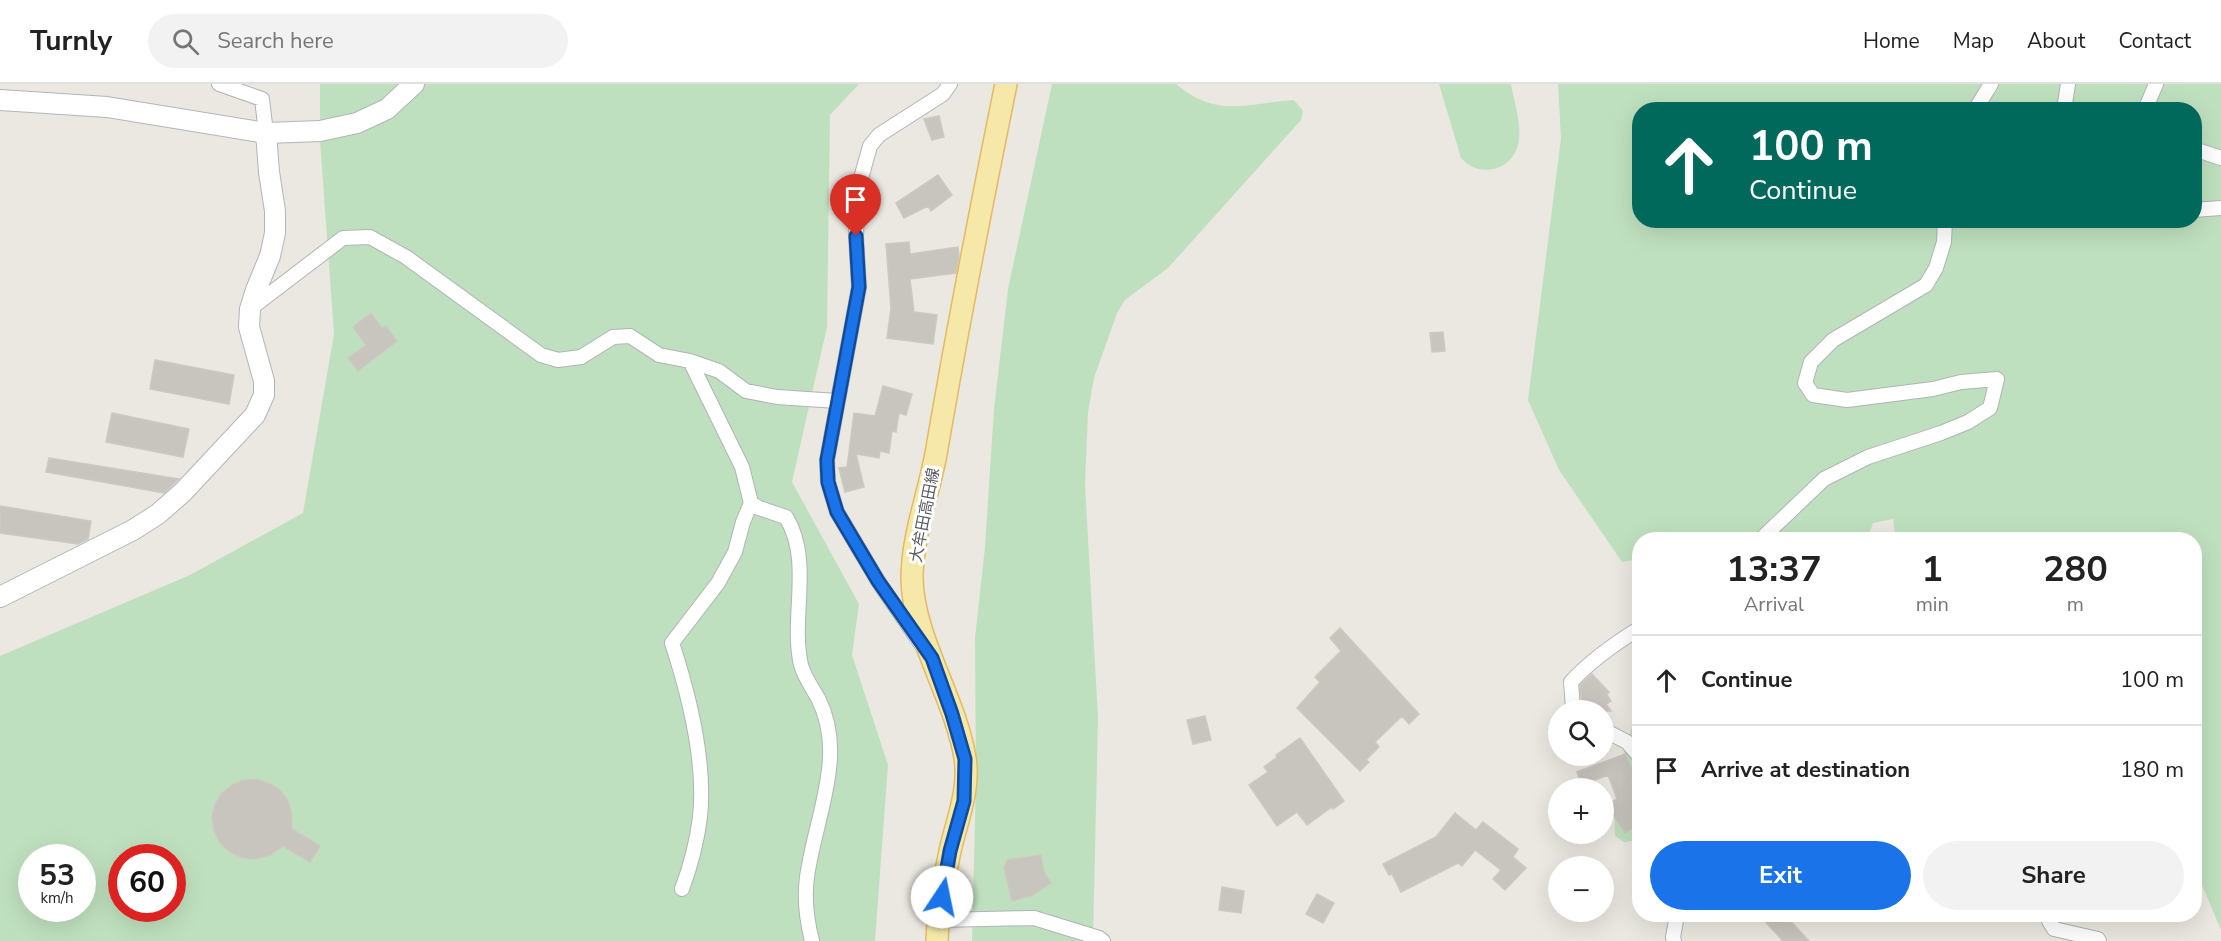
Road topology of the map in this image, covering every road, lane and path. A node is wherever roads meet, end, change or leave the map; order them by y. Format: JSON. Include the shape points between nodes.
{"nodes":[{"id":1,"x":219,"y":84,"type":"edge"},
{"id":2,"x":414,"y":84,"type":"edge"},
{"id":3,"x":950,"y":84,"type":"edge"},
{"id":4,"x":1006,"y":84,"type":"edge"},
{"id":5,"x":1991,"y":84,"type":"edge"},
{"id":6,"x":2068,"y":84,"type":"edge"},
{"id":7,"x":2156,"y":84,"type":"edge"},
{"id":8,"x":0,"y":100,"type":"edge"},
{"id":9,"x":1980,"y":102,"type":"edge"},
{"id":10,"x":2065,"y":102,"type":"edge"},
{"id":11,"x":2149,"y":102,"type":"edge"},
{"id":12,"x":266,"y":133,"type":"junction"},
{"id":13,"x":2202,"y":152,"type":"edge"},
{"id":14,"x":2221,"y":158,"type":"edge"},
{"id":15,"x":2221,"y":208,"type":"edge"},
{"id":16,"x":2202,"y":209,"type":"edge"},
{"id":17,"x":1944,"y":228,"type":"edge"},
{"id":18,"x":250,"y":309,"type":"junction"},
{"id":19,"x":690,"y":361,"type":"junction"},
{"id":20,"x":837,"y":401,"type":"junction"},
{"id":21,"x":751,"y":503,"type":"junction"},
{"id":22,"x":1769,"y":532,"type":"edge"},
{"id":23,"x":0,"y":597,"type":"edge"},
{"id":24,"x":1632,"y":633,"type":"edge"},
{"id":25,"x":932,"y":658,"type":"junction"},
{"id":26,"x":1572,"y":700,"type":"edge"},
{"id":27,"x":1614,"y":735,"type":"edge"},
{"id":28,"x":1632,"y":747,"type":"edge"},
{"id":29,"x":682,"y":889,"type":"dead end"},
{"id":30,"x":1676,"y":922,"type":"edge"},
{"id":31,"x":2050,"y":922,"type":"edge"},
{"id":32,"x":937,"y":931,"type":"edge"},
{"id":33,"x":812,"y":941,"type":"edge"},
{"id":34,"x":1103,"y":941,"type":"edge"},
{"id":35,"x":1674,"y":941,"type":"edge"},
{"id":36,"x":2099,"y":941,"type":"edge"}],
"edges":[{"from":1,"to":12,"type":"street","via":[[262,99]]},
{"from":2,"to":12,"type":"street","via":[[387,109],[357,123],[320,131]]},
{"from":3,"to":20,"type":"street","via":[[943,94],[879,135],[870,146],[858,189],[859,287]]},
{"from":4,"to":25,"type":"main road","name":"大牟田高田線","via":[[915,550],[912,580],[918,617]]},
{"from":5,"to":9,"type":"street"},
{"from":6,"to":10,"type":"street"},
{"from":7,"to":11,"type":"street"},
{"from":8,"to":12,"type":"street","via":[[107,107]]},
{"from":12,"to":18,"type":"street","via":[[275,233]]},
{"from":13,"to":14,"type":"street"},
{"from":15,"to":16,"type":"street"},
{"from":17,"to":22,"type":"street","via":[[1936,268],[1926,285],[1833,340],[1811,362],[1805,383],[1813,395],[1847,400],[1997,379],[1989,408],[1968,422],[1868,457],[1824,480]]},
{"from":18,"to":19,"type":"street","via":[[343,238],[370,237],[406,257],[541,355],[558,360],[581,357],[613,337],[630,336],[659,355]]},
{"from":18,"to":23,"type":"street","via":[[249,327],[264,381],[264,395],[255,415],[158,514],[134,530]]},
{"from":19,"to":20,"type":"street","via":[[719,372],[746,391]]},
{"from":19,"to":21,"type":"street","via":[[742,467]]},
{"from":20,"to":25,"type":"street","via":[[827,460],[828,482],[837,512],[878,581]]},
{"from":21,"to":29,"type":"street","via":[[735,552],[672,643],[685,683],[699,762],[700,816],[692,863]]},
{"from":21,"to":33,"type":"street","via":[[786,517],[792,526],[800,562],[797,626],[801,667],[821,704],[830,732],[829,769],[806,879],[807,921]]},
{"from":24,"to":26,"type":"street","via":[[1604,650],[1571,682]]},
{"from":25,"to":32,"type":"main road","name":"大牟田高田線","via":[[965,759],[964,801],[950,851]]},
{"from":27,"to":28,"type":"street"},
{"from":30,"to":35,"type":"street"},
{"from":31,"to":36,"type":"street","via":[[2054,929]]},
{"from":32,"to":34,"type":"street","via":[[1034,918]]}]}
